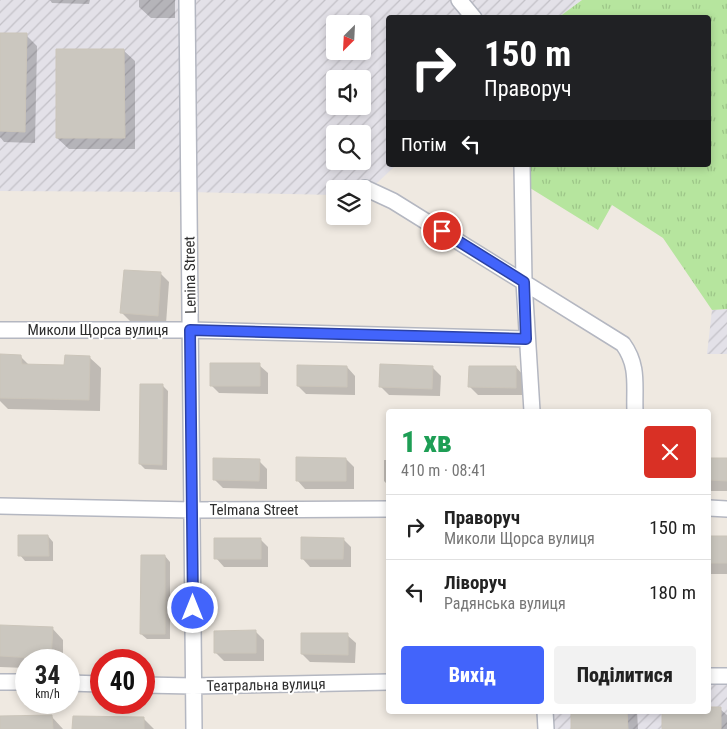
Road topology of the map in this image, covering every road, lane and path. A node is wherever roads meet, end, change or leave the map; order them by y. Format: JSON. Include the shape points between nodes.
{"nodes":[{"id":1,"x":187,"y":0,"type":"edge"},
{"id":2,"x":459,"y":0,"type":"edge"},
{"id":3,"x":472,"y":15,"type":"edge"},
{"id":4,"x":522,"y":167,"type":"edge"},
{"id":5,"x":371,"y":191,"type":"edge"},
{"id":6,"x":524,"y":282,"type":"junction"},
{"id":7,"x":0,"y":330,"type":"edge"},
{"id":8,"x":190,"y":330,"type":"junction"},
{"id":9,"x":526,"y":339,"type":"junction"},
{"id":10,"x":532,"y":409,"type":"edge"},
{"id":11,"x":635,"y":409,"type":"edge"},
{"id":12,"x":0,"y":506,"type":"edge"},
{"id":13,"x":711,"y":508,"type":"edge"},
{"id":14,"x":386,"y":509,"type":"edge"},
{"id":15,"x":727,"y":509,"type":"edge"},
{"id":16,"x":192,"y":510,"type":"junction"},
{"id":17,"x":711,"y":676,"type":"edge"},
{"id":18,"x":727,"y":676,"type":"edge"},
{"id":19,"x":0,"y":682,"type":"edge"},
{"id":20,"x":15,"y":682,"type":"edge"},
{"id":21,"x":386,"y":682,"type":"edge"},
{"id":22,"x":155,"y":685,"type":"edge"},
{"id":23,"x":193,"y":686,"type":"junction"},
{"id":24,"x":545,"y":714,"type":"edge"},
{"id":25,"x":194,"y":729,"type":"edge"},
{"id":26,"x":546,"y":729,"type":"edge"}],
"edges":[{"from":1,"to":8,"type":"street","name":"Lenina Street"},
{"from":2,"to":3,"type":"street"},
{"from":4,"to":6,"type":"street"},
{"from":5,"to":6,"type":"street"},
{"from":6,"to":9,"type":"street"},
{"from":6,"to":11,"type":"street","via":[[624,344],[635,367]]},
{"from":7,"to":8,"type":"street","name":"Миколи Щорса вулиця"},
{"from":8,"to":9,"type":"street","name":"Миколи Щорса вулиця"},
{"from":8,"to":16,"type":"street","name":"Lenina Street"},
{"from":9,"to":10,"type":"street"},
{"from":12,"to":16,"type":"street","name":"Telmana Street"},
{"from":13,"to":15,"type":"street"},
{"from":14,"to":16,"type":"street","name":"Telmana Street"},
{"from":16,"to":23,"type":"street","name":"Lenina Street"},
{"from":17,"to":18,"type":"street"},
{"from":19,"to":20,"type":"street"},
{"from":21,"to":23,"type":"street","name":"Театральна вулиця"},
{"from":22,"to":23,"type":"street","name":"Театральна вулиця"},
{"from":23,"to":25,"type":"street","name":"Lenina Street"},
{"from":24,"to":26,"type":"street"}]}
